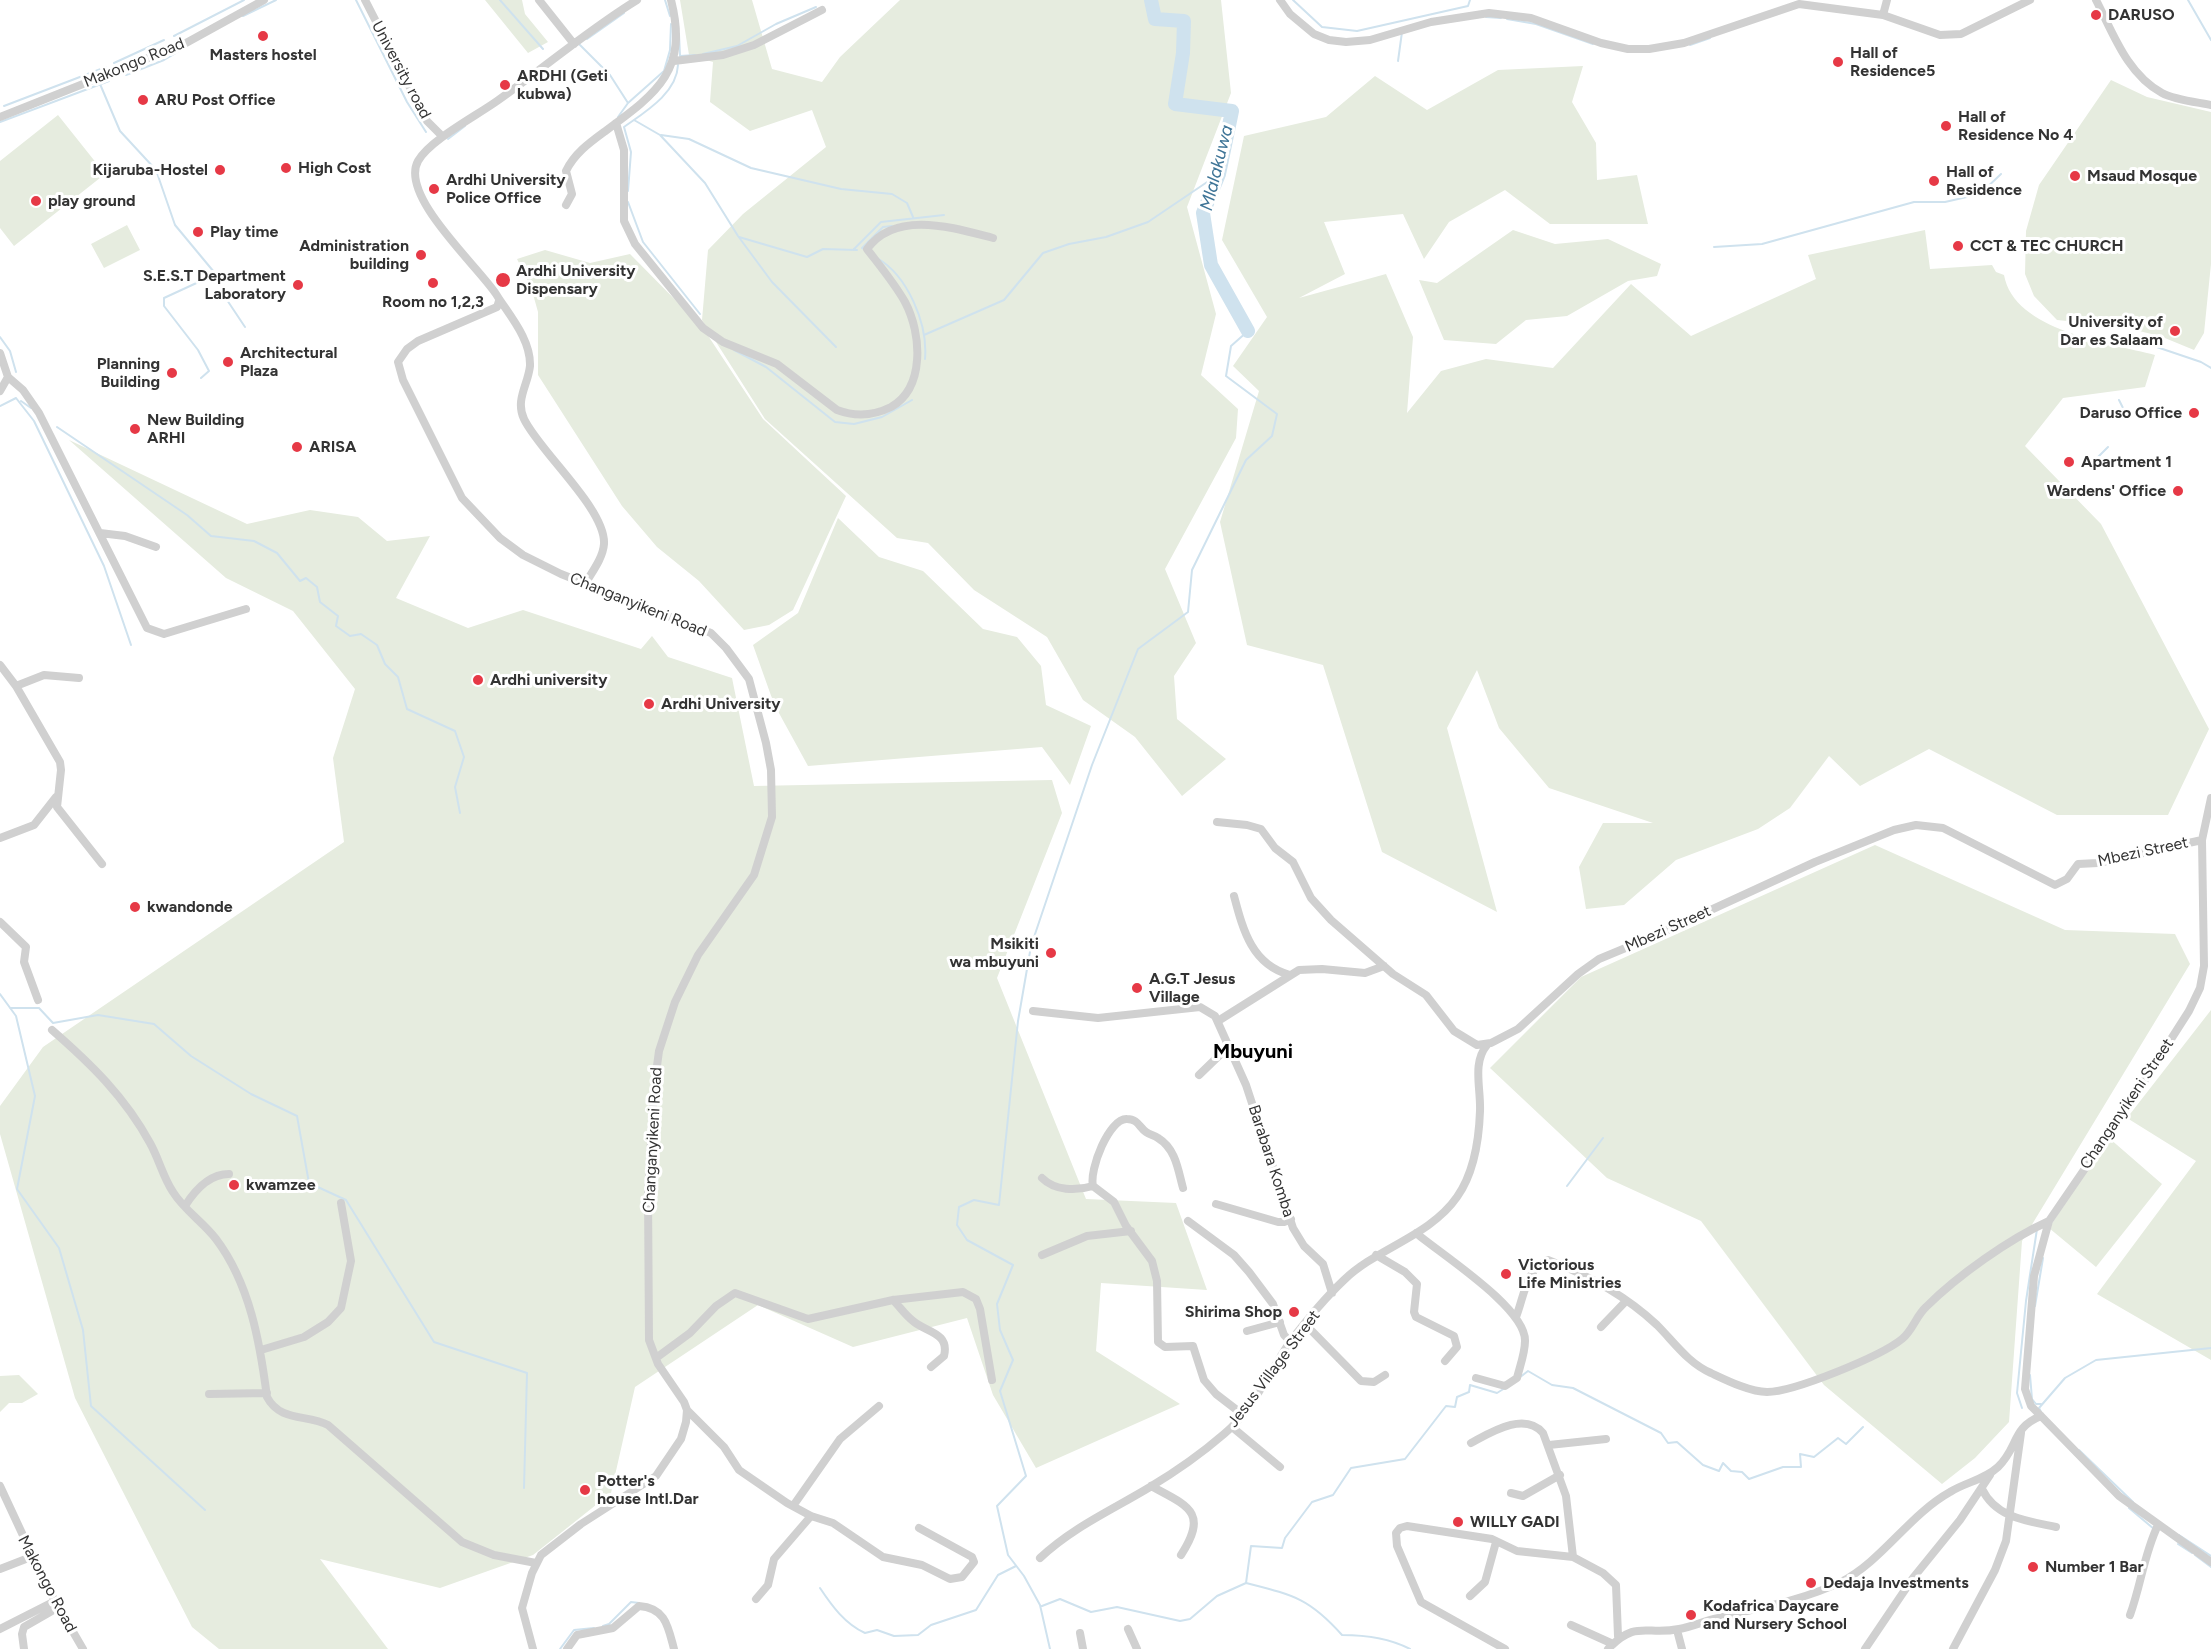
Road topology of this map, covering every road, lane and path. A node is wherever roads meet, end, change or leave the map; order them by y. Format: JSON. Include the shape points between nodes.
{"nodes":[{"id":1,"x":264,"y":0,"type":"edge"},
{"id":2,"x":365,"y":0,"type":"edge"},
{"id":3,"x":539,"y":0,"type":"edge"},
{"id":4,"x":637,"y":0,"type":"edge"},
{"id":5,"x":671,"y":0,"type":"edge"},
{"id":6,"x":1280,"y":0,"type":"edge"},
{"id":7,"x":1887,"y":0,"type":"edge"},
{"id":8,"x":2030,"y":0,"type":"edge"},
{"id":9,"x":2096,"y":0,"type":"edge"},
{"id":10,"x":822,"y":9,"type":"dead end"},
{"id":11,"x":1882,"y":15,"type":"junction"},
{"id":12,"x":574,"y":44,"type":"junction"},
{"id":13,"x":674,"y":61,"type":"junction"},
{"id":14,"x":2211,"y":105,"type":"edge"},
{"id":15,"x":0,"y":117,"type":"edge"},
{"id":16,"x":616,"y":123,"type":"junction"},
{"id":17,"x":442,"y":136,"type":"junction"},
{"id":18,"x":566,"y":205,"type":"dead end"},
{"id":19,"x":993,"y":238,"type":"dead end"},
{"id":20,"x":499,"y":302,"type":"junction"},
{"id":21,"x":0,"y":353,"type":"edge"},
{"id":22,"x":8,"y":377,"type":"junction"},
{"id":23,"x":0,"y":391,"type":"edge"},
{"id":24,"x":100,"y":533,"type":"junction"},
{"id":25,"x":156,"y":547,"type":"dead end"},
{"id":26,"x":585,"y":584,"type":"junction"},
{"id":27,"x":246,"y":609,"type":"dead end"},
{"id":28,"x":0,"y":665,"type":"edge"},
{"id":29,"x":79,"y":678,"type":"dead end"},
{"id":30,"x":16,"y":686,"type":"junction"},
{"id":31,"x":57,"y":796,"type":"junction"},
{"id":32,"x":2211,"y":798,"type":"edge"},
{"id":33,"x":1217,"y":822,"type":"dead end"},
{"id":34,"x":0,"y":838,"type":"edge"},
{"id":35,"x":2202,"y":840,"type":"junction"},
{"id":36,"x":102,"y":864,"type":"dead end"},
{"id":37,"x":1234,"y":896,"type":"dead end"},
{"id":38,"x":0,"y":922,"type":"edge"},
{"id":39,"x":1384,"y":966,"type":"junction"},
{"id":40,"x":1290,"y":975,"type":"junction"},
{"id":41,"x":38,"y":1000,"type":"dead end"},
{"id":42,"x":1033,"y":1011,"type":"dead end"},
{"id":43,"x":1218,"y":1021,"type":"junction"},
{"id":44,"x":52,"y":1030,"type":"dead end"},
{"id":45,"x":1487,"y":1045,"type":"junction"},
{"id":46,"x":1228,"y":1047,"type":"junction"},
{"id":47,"x":1198,"y":1075,"type":"dead end"},
{"id":48,"x":229,"y":1174,"type":"dead end"},
{"id":49,"x":1042,"y":1178,"type":"dead end"},
{"id":50,"x":1093,"y":1186,"type":"junction"},
{"id":51,"x":1183,"y":1188,"type":"dead end"},
{"id":52,"x":340,"y":1203,"type":"dead end"},
{"id":53,"x":1216,"y":1204,"type":"dead end"},
{"id":54,"x":185,"y":1206,"type":"junction"},
{"id":55,"x":1291,"y":1219,"type":"junction"},
{"id":56,"x":1188,"y":1221,"type":"dead end"},
{"id":57,"x":2049,"y":1221,"type":"junction"},
{"id":58,"x":1131,"y":1232,"type":"junction"},
{"id":59,"x":1416,"y":1233,"type":"junction"},
{"id":60,"x":1042,"y":1255,"type":"dead end"},
{"id":61,"x":1376,"y":1255,"type":"junction"},
{"id":62,"x":1332,"y":1293,"type":"junction"},
{"id":63,"x":894,"y":1300,"type":"junction"},
{"id":64,"x":1626,"y":1301,"type":"junction"},
{"id":65,"x":1516,"y":1317,"type":"junction"},
{"id":66,"x":1280,"y":1322,"type":"junction"},
{"id":67,"x":1305,"y":1324,"type":"junction"},
{"id":68,"x":1601,"y":1327,"type":"dead end"},
{"id":69,"x":1247,"y":1331,"type":"dead end"},
{"id":70,"x":1291,"y":1342,"type":"junction"},
{"id":71,"x":261,"y":1350,"type":"junction"},
{"id":72,"x":656,"y":1358,"type":"junction"},
{"id":73,"x":1445,"y":1361,"type":"dead end"},
{"id":74,"x":931,"y":1367,"type":"dead end"},
{"id":75,"x":1385,"y":1375,"type":"dead end"},
{"id":76,"x":1476,"y":1378,"type":"dead end"},
{"id":77,"x":992,"y":1380,"type":"dead end"},
{"id":78,"x":267,"y":1393,"type":"junction"},
{"id":79,"x":209,"y":1394,"type":"dead end"},
{"id":80,"x":879,"y":1406,"type":"dead end"},
{"id":81,"x":687,"y":1410,"type":"junction"},
{"id":82,"x":1242,"y":1414,"type":"junction"},
{"id":83,"x":2041,"y":1416,"type":"junction"},
{"id":84,"x":1232,"y":1427,"type":"junction"},
{"id":85,"x":2022,"y":1428,"type":"junction"},
{"id":86,"x":1606,"y":1439,"type":"dead end"},
{"id":87,"x":1470,"y":1443,"type":"dead end"},
{"id":88,"x":1549,"y":1445,"type":"junction"},
{"id":89,"x":1280,"y":1467,"type":"dead end"},
{"id":90,"x":1991,"y":1473,"type":"junction"},
{"id":91,"x":1560,"y":1475,"type":"junction"},
{"id":92,"x":0,"y":1486,"type":"edge"},
{"id":93,"x":1151,"y":1486,"type":"junction"},
{"id":94,"x":1982,"y":1489,"type":"junction"},
{"id":95,"x":1511,"y":1493,"type":"dead end"},
{"id":96,"x":793,"y":1506,"type":"junction"},
{"id":97,"x":811,"y":1516,"type":"junction"},
{"id":98,"x":2011,"y":1517,"type":"junction"},
{"id":99,"x":2158,"y":1525,"type":"junction"},
{"id":100,"x":2056,"y":1527,"type":"dead end"},
{"id":101,"x":919,"y":1528,"type":"dead end"},
{"id":102,"x":1497,"y":1542,"type":"junction"},
{"id":103,"x":1180,"y":1555,"type":"dead end"},
{"id":104,"x":32,"y":1557,"type":"junction"},
{"id":105,"x":1573,"y":1557,"type":"junction"},
{"id":106,"x":1040,"y":1558,"type":"dead end"},
{"id":107,"x":2211,"y":1562,"type":"edge"},
{"id":108,"x":536,"y":1563,"type":"junction"},
{"id":109,"x":0,"y":1569,"type":"edge"},
{"id":110,"x":1470,"y":1596,"type":"dead end"},
{"id":111,"x":756,"y":1599,"type":"dead end"},
{"id":112,"x":56,"y":1604,"type":"junction"},
{"id":113,"x":2130,"y":1615,"type":"dead end"},
{"id":114,"x":1570,"y":1625,"type":"dead end"},
{"id":115,"x":0,"y":1629,"type":"edge"},
{"id":116,"x":1128,"y":1629,"type":"dead end"},
{"id":117,"x":1677,"y":1630,"type":"junction"},
{"id":118,"x":1080,"y":1633,"type":"dead end"},
{"id":119,"x":1618,"y":1636,"type":"junction"},
{"id":120,"x":1611,"y":1646,"type":"edge"},
{"id":121,"x":24,"y":1649,"type":"edge"},
{"id":122,"x":82,"y":1649,"type":"edge"},
{"id":123,"x":533,"y":1649,"type":"edge"},
{"id":124,"x":567,"y":1649,"type":"edge"},
{"id":125,"x":674,"y":1649,"type":"edge"},
{"id":126,"x":1083,"y":1649,"type":"edge"},
{"id":127,"x":1137,"y":1649,"type":"edge"},
{"id":128,"x":1505,"y":1649,"type":"edge"},
{"id":129,"x":1682,"y":1649,"type":"edge"},
{"id":130,"x":1865,"y":1649,"type":"edge"},
{"id":131,"x":1953,"y":1649,"type":"edge"}],
"edges":[{"from":1,"to":15,"type":"street","name":"Makongo Road","via":[[186,43]]},
{"from":2,"to":17,"type":"street","name":"University road","via":[[427,121]]},
{"from":3,"to":12,"type":"street"},
{"from":4,"to":12,"type":"street"},
{"from":5,"to":13,"type":"street","via":[[675,16]]},
{"from":6,"to":11,"type":"street","via":[[1314,34],[1346,42],[1489,13],[1531,18],[1601,43],[1639,49],[1684,43],[1800,4]]},
{"from":7,"to":11,"type":"street"},
{"from":8,"to":11,"type":"street","via":[[1961,34],[1920,30]]},
{"from":9,"to":14,"type":"street","via":[[2130,65],[2147,83],[2163,94]]},
{"from":10,"to":13,"type":"street","via":[[743,48],[723,55]]},
{"from":12,"to":17,"type":"street"},
{"from":13,"to":16,"type":"street","via":[[661,85]]},
{"from":16,"to":18,"type":"street","via":[[592,140],[568,166],[566,177],[572,195]]},
{"from":16,"to":19,"type":"street","via":[[624,150],[624,221],[639,250],[711,335],[777,364],[848,414],[887,409],[908,394],[915,380],[915,333],[906,303],[867,249],[870,244],[885,233],[924,225],[945,225]]},
{"from":17,"to":20,"type":"street","via":[[418,161],[419,192],[427,209]]},
{"from":20,"to":26,"type":"street","via":[[520,330],[529,353],[530,367],[520,399],[524,419],[574,485],[603,532],[602,554]]},
{"from":20,"to":26,"type":"street","name":"Changanyikeni Road","via":[[497,307],[412,345],[401,355],[399,371],[469,508],[523,555]]},
{"from":21,"to":22,"type":"street"},
{"from":22,"to":23,"type":"street"},
{"from":22,"to":24,"type":"street","via":[[39,413]]},
{"from":24,"to":25,"type":"street","via":[[125,536]]},
{"from":24,"to":27,"type":"street","via":[[152,632],[164,634]]},
{"from":26,"to":72,"type":"street","name":"Changanyikeni Road","via":[[711,633],[749,679],[771,770],[772,817],[754,875],[698,955],[675,1002],[659,1050],[648,1193],[647,1318]]},
{"from":28,"to":30,"type":"street"},
{"from":29,"to":30,"type":"street","via":[[44,675]]},
{"from":30,"to":31,"type":"street","via":[[60,762]]},
{"from":31,"to":34,"type":"street","via":[[34,825]]},
{"from":31,"to":36,"type":"street","via":[[62,817]]},
{"from":32,"to":35,"type":"street","name":"Changanyikeni Street"},
{"from":33,"to":39,"type":"street","via":[[1261,829],[1275,848],[1293,862],[1318,907]]},
{"from":35,"to":45,"type":"street","name":"Mbezi Street","via":[[2078,864],[2067,879],[2055,885],[1943,828],[1916,825],[1894,830],[1599,959],[1518,1029]]},
{"from":35,"to":57,"type":"street","name":"Changanyikeni Street","via":[[2204,966],[2194,1002]]},
{"from":37,"to":40,"type":"street","via":[[1256,954],[1273,970]]},
{"from":38,"to":41,"type":"street","via":[[26,947],[24,962]]},
{"from":39,"to":40,"type":"street","via":[[1372,972],[1311,969]]},
{"from":39,"to":45,"type":"street","via":[[1426,995],[1454,1031]]},
{"from":40,"to":43,"type":"street"},
{"from":42,"to":43,"type":"street","via":[[1098,1018],[1200,1007]]},
{"from":43,"to":46,"type":"street","name":"Barabara Komba"},
{"from":44,"to":54,"type":"street","via":[[102,1074],[121,1098],[151,1144],[174,1195]]},
{"from":45,"to":59,"type":"street","name":"Jesus Village Street","via":[[1478,1066],[1480,1108],[1473,1160],[1456,1198]]},
{"from":46,"to":47,"type":"street"},
{"from":46,"to":55,"type":"street","name":"Barabara Komba","via":[[1246,1085]]},
{"from":48,"to":54,"type":"street","via":[[215,1176]]},
{"from":49,"to":50,"type":"street","via":[[1059,1188]]},
{"from":50,"to":51,"type":"street","via":[[1094,1166],[1104,1141],[1119,1121],[1129,1119],[1165,1144],[1177,1161]]},
{"from":50,"to":58,"type":"street","via":[[1114,1202]]},
{"from":52,"to":71,"type":"street","via":[[351,1261],[341,1308],[304,1338]]},
{"from":53,"to":55,"type":"street","via":[[1278,1222]]},
{"from":54,"to":71,"type":"street","via":[[234,1266]]},
{"from":55,"to":62,"type":"street","name":"Barabara Komba","via":[[1304,1246],[1327,1271]]},
{"from":56,"to":66,"type":"street","via":[[1242,1264],[1273,1304]]},
{"from":57,"to":64,"type":"street","via":[[2019,1236],[1945,1288],[1921,1311],[1910,1333],[1888,1349],[1812,1382],[1774,1391],[1744,1386],[1698,1366]]},
{"from":57,"to":83,"type":"street","name":"Changanyikeni Street","via":[[2034,1276],[2025,1389],[2031,1406]]},
{"from":58,"to":60,"type":"street","via":[[1088,1236]]},
{"from":58,"to":82,"type":"street","via":[[1148,1252],[1157,1275],[1158,1342],[1166,1347],[1191,1345],[1204,1380],[1215,1394]]},
{"from":59,"to":61,"type":"street","name":"Jesus Village Street"},
{"from":59,"to":65,"type":"street","via":[[1491,1292]]},
{"from":61,"to":62,"type":"street","name":"Jesus Village Street"},
{"from":61,"to":73,"type":"street","via":[[1415,1281],[1416,1317],[1454,1336],[1456,1347]]},
{"from":62,"to":67,"type":"street","name":"Jesus Village Street"},
{"from":63,"to":72,"type":"street","via":[[808,1319],[735,1293]]},
{"from":63,"to":74,"type":"street","via":[[912,1321],[933,1330],[942,1341],[944,1356]]},
{"from":63,"to":77,"type":"street","via":[[970,1294],[980,1309],[986,1330]]},
{"from":64,"to":65,"type":"street","via":[[1606,1285],[1548,1260],[1533,1270]]},
{"from":64,"to":68,"type":"street"},
{"from":65,"to":76,"type":"street","via":[[1525,1340],[1517,1378],[1505,1386]]},
{"from":66,"to":69,"type":"street"},
{"from":66,"to":70,"type":"street"},
{"from":67,"to":70,"type":"street","name":"Jesus Village Street"},
{"from":67,"to":75,"type":"street","via":[[1361,1381],[1374,1382]]},
{"from":70,"to":82,"type":"street","name":"Jesus Village Street"},
{"from":71,"to":78,"type":"street"},
{"from":72,"to":81,"type":"street","name":"Changanyikeni Road"},
{"from":78,"to":79,"type":"street"},
{"from":78,"to":108,"type":"street","via":[[272,1405],[288,1416],[314,1418],[328,1425],[462,1542],[494,1555]]},
{"from":80,"to":96,"type":"street","via":[[840,1439]]},
{"from":81,"to":96,"type":"street","name":"Changanyikeni Road","via":[[724,1447],[739,1470]]},
{"from":81,"to":108,"type":"street","via":[[681,1439],[656,1476],[546,1549]]},
{"from":82,"to":84,"type":"street","name":"Jesus Village Street"},
{"from":83,"to":85,"type":"street"},
{"from":83,"to":99,"type":"street","via":[[2119,1496]]},
{"from":84,"to":89,"type":"street"},
{"from":84,"to":93,"type":"street","name":"Jesus Village Street"},
{"from":85,"to":90,"type":"street","via":[[2007,1456]]},
{"from":85,"to":98,"type":"street"},
{"from":86,"to":88,"type":"street"},
{"from":87,"to":88,"type":"street","via":[[1498,1429],[1524,1424],[1540,1428]]},
{"from":88,"to":91,"type":"street"},
{"from":90,"to":94,"type":"street"},
{"from":90,"to":117,"type":"street","via":[[1952,1490],[1923,1510],[1866,1564],[1842,1581],[1778,1604]]},
{"from":91,"to":95,"type":"street","via":[[1529,1494]]},
{"from":91,"to":105,"type":"street","via":[[1570,1515]]},
{"from":92,"to":104,"type":"street","name":"Makongo Road"},
{"from":93,"to":103,"type":"street","via":[[1178,1499],[1192,1516],[1194,1534]]},
{"from":93,"to":106,"type":"street","name":"Jesus Village Street","via":[[1070,1531]]},
{"from":94,"to":98,"type":"street","via":[[1992,1506]]},
{"from":94,"to":130,"type":"street","via":[[1913,1578]]},
{"from":96,"to":97,"type":"street","name":"Changanyikeni Road"},
{"from":97,"to":101,"type":"street","name":"Changanyikeni Road","via":[[832,1523],[883,1557],[922,1565],[950,1579],[962,1577],[971,1568],[974,1562],[965,1551]]},
{"from":97,"to":111,"type":"street","via":[[774,1559],[768,1585]]},
{"from":98,"to":100,"type":"street"},
{"from":98,"to":131,"type":"street","via":[[1995,1570]]},
{"from":99,"to":107,"type":"street"},
{"from":99,"to":113,"type":"street"},
{"from":102,"to":105,"type":"street","via":[[1516,1551]]},
{"from":102,"to":110,"type":"street","via":[[1485,1582]]},
{"from":102,"to":128,"type":"street","via":[[1407,1526],[1397,1530],[1395,1539],[1421,1602]]},
{"from":104,"to":109,"type":"street"},
{"from":104,"to":112,"type":"street","name":"Makongo Road"},
{"from":105,"to":119,"type":"street","via":[[1604,1573],[1616,1585]]},
{"from":108,"to":123,"type":"street","via":[[522,1608]]},
{"from":112,"to":115,"type":"street"},
{"from":112,"to":121,"type":"street","via":[[24,1627]]},
{"from":112,"to":122,"type":"street","name":"Makongo Road"},
{"from":114,"to":120,"type":"street"},
{"from":116,"to":127,"type":"street"},
{"from":117,"to":119,"type":"street"},
{"from":117,"to":129,"type":"street"},
{"from":118,"to":126,"type":"street"},
{"from":119,"to":120,"type":"street"},
{"from":124,"to":125,"type":"street","via":[[577,1635],[613,1628],[639,1606],[655,1610],[665,1618]]}]}
